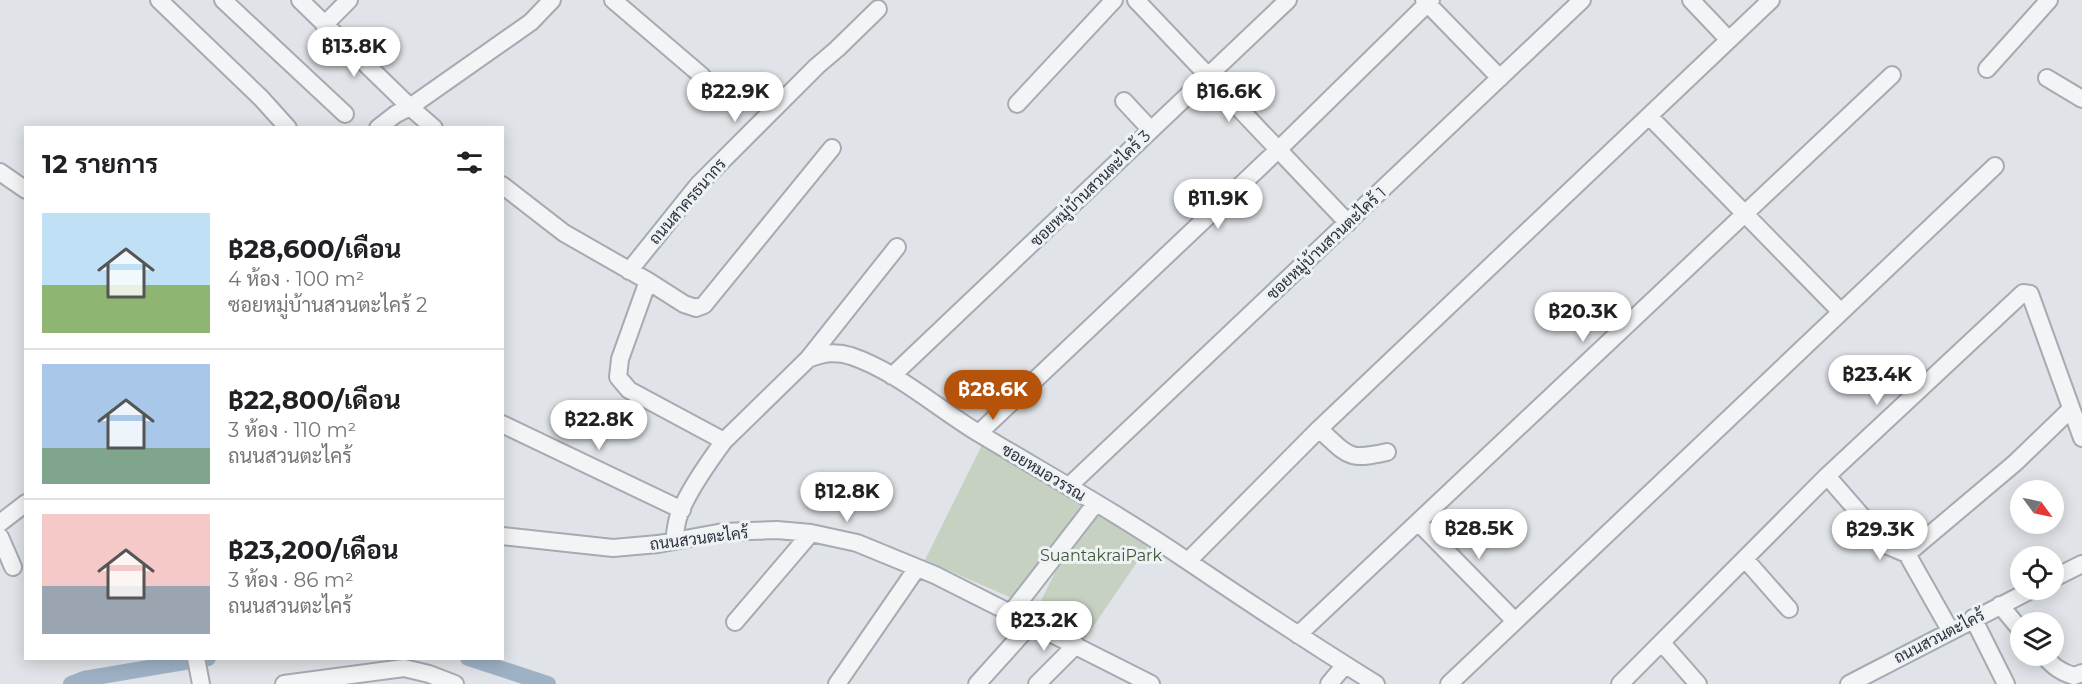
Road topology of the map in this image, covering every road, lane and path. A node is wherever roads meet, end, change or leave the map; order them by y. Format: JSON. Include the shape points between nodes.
{"nodes":[{"id":1,"x":159,"y":0,"type":"edge"},
{"id":2,"x":223,"y":0,"type":"edge"},
{"id":3,"x":300,"y":0,"type":"edge"},
{"id":4,"x":350,"y":0,"type":"edge"},
{"id":5,"x":552,"y":0,"type":"edge"},
{"id":6,"x":613,"y":0,"type":"edge"},
{"id":7,"x":1114,"y":0,"type":"edge"},
{"id":8,"x":1137,"y":0,"type":"edge"},
{"id":9,"x":1288,"y":0,"type":"edge"},
{"id":10,"x":1582,"y":0,"type":"edge"},
{"id":11,"x":1691,"y":0,"type":"edge"},
{"id":12,"x":1771,"y":0,"type":"edge"},
{"id":13,"x":2049,"y":0,"type":"edge"},
{"id":14,"x":1428,"y":1,"type":"edge"},
{"id":15,"x":878,"y":9,"type":"dead end"},
{"id":16,"x":324,"y":25,"type":"junction"},
{"id":17,"x":1729,"y":40,"type":"junction"},
{"id":18,"x":1987,"y":69,"type":"dead end"},
{"id":19,"x":1892,"y":75,"type":"dead end"},
{"id":20,"x":702,"y":76,"type":"dead end"},
{"id":21,"x":1208,"y":77,"type":"junction"},
{"id":22,"x":1500,"y":78,"type":"junction"},
{"id":23,"x":2047,"y":78,"type":"dead end"},
{"id":24,"x":2082,"y":99,"type":"edge"},
{"id":25,"x":1124,"y":101,"type":"dead end"},
{"id":26,"x":1017,"y":104,"type":"dead end"},
{"id":27,"x":410,"y":107,"type":"junction"},
{"id":28,"x":345,"y":114,"type":"dead end"},
{"id":29,"x":1649,"y":116,"type":"junction"},
{"id":30,"x":286,"y":126,"type":"edge"},
{"id":31,"x":381,"y":126,"type":"edge"},
{"id":32,"x":432,"y":126,"type":"edge"},
{"id":33,"x":1151,"y":130,"type":"junction"},
{"id":34,"x":832,"y":148,"type":"dead end"},
{"id":35,"x":1279,"y":148,"type":"junction"},
{"id":36,"x":1995,"y":166,"type":"dead end"},
{"id":37,"x":0,"y":172,"type":"edge"},
{"id":38,"x":504,"y":187,"type":"edge"},
{"id":39,"x":24,"y":189,"type":"edge"},
{"id":40,"x":1745,"y":214,"type":"junction"},
{"id":41,"x":1348,"y":223,"type":"junction"},
{"id":42,"x":897,"y":247,"type":"dead end"},
{"id":43,"x":629,"y":271,"type":"junction"},
{"id":44,"x":648,"y":281,"type":"junction"},
{"id":45,"x":1841,"y":312,"type":"junction"},
{"id":46,"x":808,"y":359,"type":"junction"},
{"id":47,"x":892,"y":376,"type":"junction"},
{"id":48,"x":2071,"y":409,"type":"junction"},
{"id":49,"x":504,"y":425,"type":"edge"},
{"id":50,"x":1319,"y":429,"type":"junction"},
{"id":51,"x":979,"y":433,"type":"junction"},
{"id":52,"x":2082,"y":438,"type":"edge"},
{"id":53,"x":724,"y":441,"type":"junction"},
{"id":54,"x":1387,"y":452,"type":"dead end"},
{"id":55,"x":1827,"y":476,"type":"junction"},
{"id":56,"x":1069,"y":486,"type":"junction"},
{"id":57,"x":1096,"y":503,"type":"junction"},
{"id":58,"x":24,"y":505,"type":"edge"},
{"id":59,"x":681,"y":510,"type":"junction"},
{"id":60,"x":1418,"y":522,"type":"junction"},
{"id":61,"x":0,"y":524,"type":"edge"},
{"id":62,"x":811,"y":533,"type":"junction"},
{"id":63,"x":504,"y":536,"type":"edge"},
{"id":64,"x":0,"y":537,"type":"edge"},
{"id":65,"x":674,"y":541,"type":"junction"},
{"id":66,"x":1907,"y":554,"type":"junction"},
{"id":67,"x":1745,"y":559,"type":"junction"},
{"id":68,"x":1188,"y":561,"type":"junction"},
{"id":69,"x":13,"y":567,"type":"edge"},
{"id":70,"x":917,"y":568,"type":"junction"},
{"id":71,"x":2081,"y":568,"type":"edge"},
{"id":72,"x":2064,"y":574,"type":"edge"},
{"id":73,"x":2010,"y":600,"type":"edge"},
{"id":74,"x":2000,"y":605,"type":"junction"},
{"id":75,"x":1789,"y":609,"type":"dead end"},
{"id":76,"x":1010,"y":614,"type":"junction"},
{"id":77,"x":2010,"y":617,"type":"edge"},
{"id":78,"x":1973,"y":618,"type":"junction"},
{"id":79,"x":1515,"y":621,"type":"junction"},
{"id":80,"x":735,"y":622,"type":"dead end"},
{"id":81,"x":1031,"y":624,"type":"junction"},
{"id":82,"x":1950,"y":630,"type":"junction"},
{"id":83,"x":1298,"y":635,"type":"junction"},
{"id":84,"x":1662,"y":643,"type":"junction"},
{"id":85,"x":1076,"y":645,"type":"junction"},
{"id":86,"x":196,"y":660,"type":"edge"},
{"id":87,"x":1346,"y":665,"type":"junction"},
{"id":88,"x":2053,"y":666,"type":"edge"},
{"id":89,"x":2082,"y":673,"type":"edge"},
{"id":90,"x":378,"y":677,"type":"edge"},
{"id":91,"x":201,"y":681,"type":"edge"},
{"id":92,"x":289,"y":684,"type":"edge"},
{"id":93,"x":455,"y":684,"type":"edge"},
{"id":94,"x":837,"y":684,"type":"edge"},
{"id":95,"x":977,"y":684,"type":"edge"},
{"id":96,"x":1037,"y":684,"type":"edge"},
{"id":97,"x":1151,"y":684,"type":"edge"},
{"id":98,"x":1329,"y":684,"type":"edge"},
{"id":99,"x":1376,"y":684,"type":"edge"},
{"id":100,"x":1449,"y":684,"type":"edge"},
{"id":101,"x":1620,"y":684,"type":"edge"},
{"id":102,"x":1698,"y":684,"type":"edge"},
{"id":103,"x":1849,"y":684,"type":"edge"},
{"id":104,"x":2006,"y":684,"type":"edge"}],
"edges":[{"from":1,"to":30,"type":"street"},
{"from":2,"to":28,"type":"street"},
{"from":3,"to":16,"type":"street"},
{"from":4,"to":16,"type":"street"},
{"from":5,"to":27,"type":"street","via":[[531,22]]},
{"from":6,"to":20,"type":"street"},
{"from":7,"to":26,"type":"street"},
{"from":8,"to":21,"type":"street"},
{"from":9,"to":21,"type":"street","name":"ซอยหมู่บ้านสวนตะไคร้ 3"},
{"from":10,"to":22,"type":"street","name":"ซอยหมู่บ้านสวนตะไคร้ 1"},
{"from":11,"to":17,"type":"street"},
{"from":12,"to":17,"type":"street"},
{"from":13,"to":18,"type":"street"},
{"from":14,"to":22,"type":"street"},
{"from":14,"to":35,"type":"street"},
{"from":15,"to":43,"type":"street","name":"ถนนสาครธนากร","via":[[698,185]]},
{"from":16,"to":27,"type":"street"},
{"from":17,"to":29,"type":"street"},
{"from":19,"to":40,"type":"street"},
{"from":21,"to":33,"type":"street","name":"ซอยหมู่บ้านสวนตะไคร้ 3"},
{"from":21,"to":35,"type":"street"},
{"from":22,"to":41,"type":"street","name":"ซอยหมู่บ้านสวนตะไคร้ 1"},
{"from":23,"to":24,"type":"street"},
{"from":25,"to":33,"type":"street"},
{"from":27,"to":31,"type":"street"},
{"from":27,"to":32,"type":"street"},
{"from":29,"to":40,"type":"street"},
{"from":29,"to":50,"type":"street"},
{"from":33,"to":47,"type":"street","name":"ซอยหมู่บ้านสวนตะไคร้ 3"},
{"from":34,"to":44,"type":"street","via":[[704,304],[696,308],[684,304]]},
{"from":35,"to":41,"type":"street"},
{"from":35,"to":51,"type":"street"},
{"from":36,"to":45,"type":"street"},
{"from":37,"to":39,"type":"street"},
{"from":38,"to":43,"type":"street","via":[[564,233]]},
{"from":40,"to":45,"type":"street"},
{"from":40,"to":60,"type":"street"},
{"from":41,"to":56,"type":"street","name":"ซอยหมู่บ้านสวนตะไคร้ 1"},
{"from":42,"to":46,"type":"street"},
{"from":43,"to":44,"type":"street"},
{"from":44,"to":53,"type":"street","via":[[620,359],[618,377],[629,390]]},
{"from":45,"to":79,"type":"street"},
{"from":46,"to":47,"type":"street","name":"ซอยหมอวรรณ","via":[[825,352],[841,353]]},
{"from":46,"to":53,"type":"street"},
{"from":47,"to":51,"type":"street","name":"ซอยหมอวรรณ"},
{"from":48,"to":52,"type":"street"},
{"from":48,"to":55,"type":"street","via":[[2030,294],[2023,292]]},
{"from":48,"to":66,"type":"street","via":[[2015,463]]},
{"from":49,"to":59,"type":"street"},
{"from":50,"to":54,"type":"street","via":[[1354,457]]},
{"from":50,"to":68,"type":"street"},
{"from":51,"to":56,"type":"street","name":"ซอยหมอวรรณ"},
{"from":53,"to":59,"type":"street"},
{"from":55,"to":66,"type":"street","via":[[1888,546]]},
{"from":55,"to":67,"type":"street"},
{"from":56,"to":57,"type":"street","name":"ซอยหมอวรรณ"},
{"from":57,"to":68,"type":"street","name":"ซอยหมอวรรณ"},
{"from":57,"to":76,"type":"street"},
{"from":58,"to":61,"type":"street"},
{"from":59,"to":65,"type":"street"},
{"from":60,"to":79,"type":"street"},
{"from":60,"to":83,"type":"street"},
{"from":62,"to":65,"type":"street","name":"ถนนสวนตะไคร้","via":[[723,532]]},
{"from":62,"to":70,"type":"street","name":"ถนนสวนตะไคร้","via":[[857,543]]},
{"from":62,"to":80,"type":"street"},
{"from":63,"to":65,"type":"street","name":"ถนนสวนตะไคร้","via":[[613,548]]},
{"from":64,"to":69,"type":"street"},
{"from":66,"to":82,"type":"street"},
{"from":67,"to":75,"type":"street"},
{"from":67,"to":84,"type":"street"},
{"from":68,"to":83,"type":"street","name":"ซอยหมอวรรณ"},
{"from":70,"to":76,"type":"street","name":"ถนนสวนตะไคร้"},
{"from":70,"to":94,"type":"street"},
{"from":71,"to":72,"type":"street"},
{"from":73,"to":74,"type":"street","name":"ถนนสวนตะไคร้"},
{"from":74,"to":77,"type":"street"},
{"from":74,"to":78,"type":"street","name":"ถนนสวนตะไคร้"},
{"from":76,"to":81,"type":"street","name":"ถนนสวนตะไคร้"},
{"from":78,"to":82,"type":"street","name":"ถนนสวนตะไคร้"},
{"from":78,"to":104,"type":"street"},
{"from":79,"to":100,"type":"street"},
{"from":81,"to":85,"type":"street","name":"ถนนสวนตะไคร้"},
{"from":81,"to":95,"type":"street"},
{"from":82,"to":103,"type":"street","name":"ถนนสวนตะไคร้"},
{"from":83,"to":87,"type":"street","name":"ซอยหมอวรรณ"},
{"from":84,"to":101,"type":"street"},
{"from":84,"to":102,"type":"street"},
{"from":85,"to":96,"type":"street"},
{"from":85,"to":97,"type":"street","name":"ถนนสวนตะไคร้"},
{"from":86,"to":91,"type":"street"},
{"from":87,"to":98,"type":"street"},
{"from":87,"to":99,"type":"street","name":"ซอยหมอวรรณ"},
{"from":88,"to":89,"type":"street","via":[[2074,676]]},
{"from":90,"to":92,"type":"street"},
{"from":90,"to":93,"type":"street","via":[[404,668]]}]}
